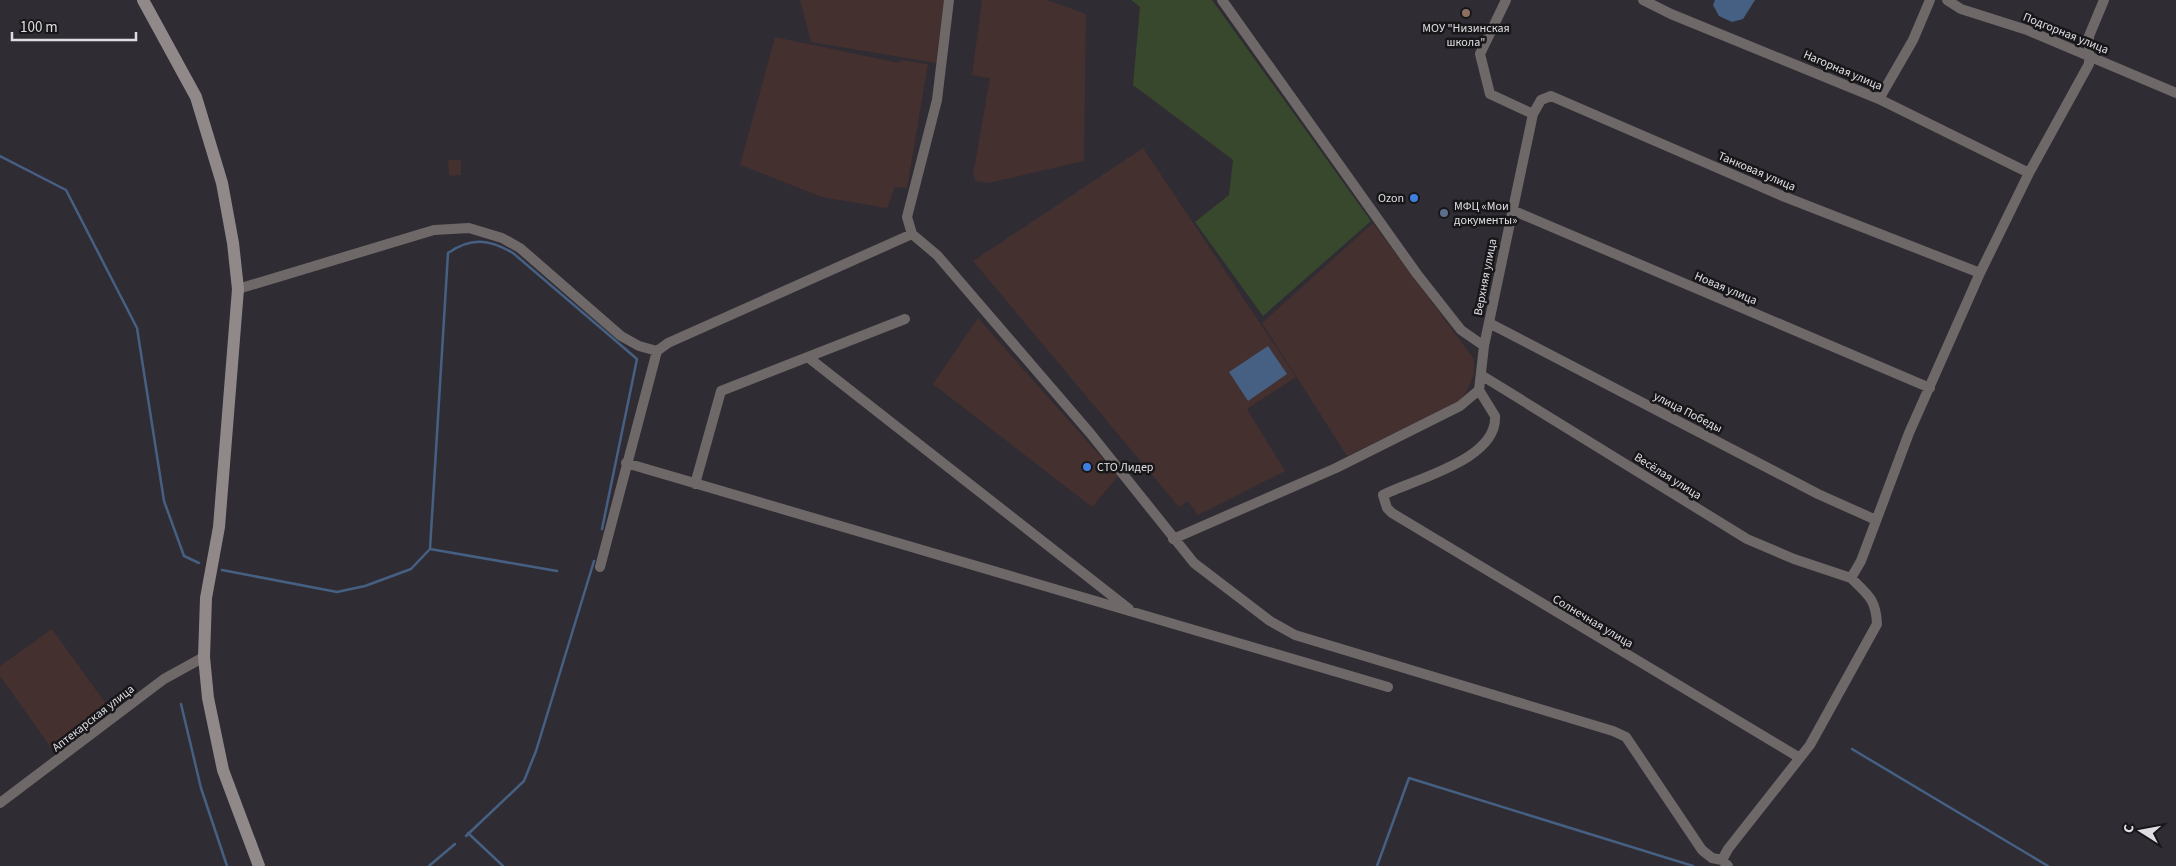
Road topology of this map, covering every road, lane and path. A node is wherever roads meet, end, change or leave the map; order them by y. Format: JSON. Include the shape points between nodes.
{"nodes":[{"id":1,"x":143,"y":0,"type":"edge"},
{"id":2,"x":949,"y":0,"type":"edge"},
{"id":3,"x":1222,"y":0,"type":"edge"},
{"id":4,"x":1506,"y":0,"type":"edge"},
{"id":5,"x":1642,"y":0,"type":"edge"},
{"id":6,"x":1930,"y":0,"type":"edge"},
{"id":7,"x":1947,"y":0,"type":"edge"},
{"id":8,"x":2104,"y":0,"type":"edge"},
{"id":9,"x":2088,"y":55,"type":"junction"},
{"id":10,"x":2176,"y":93,"type":"edge"},
{"id":11,"x":1879,"y":99,"type":"junction"},
{"id":12,"x":1533,"y":114,"type":"junction"},
{"id":13,"x":2029,"y":173,"type":"junction"},
{"id":14,"x":1512,"y":210,"type":"junction"},
{"id":15,"x":912,"y":234,"type":"junction"},
{"id":16,"x":1980,"y":274,"type":"junction"},
{"id":17,"x":238,"y":289,"type":"junction"},
{"id":18,"x":905,"y":319,"type":"dead end"},
{"id":19,"x":1489,"y":323,"type":"junction"},
{"id":20,"x":1484,"y":346,"type":"junction"},
{"id":21,"x":657,"y":351,"type":"junction"},
{"id":22,"x":809,"y":358,"type":"junction"},
{"id":23,"x":1481,"y":375,"type":"junction"},
{"id":24,"x":1930,"y":388,"type":"junction"},
{"id":25,"x":1478,"y":390,"type":"junction"},
{"id":26,"x":626,"y":463,"type":"junction"},
{"id":27,"x":695,"y":484,"type":"junction"},
{"id":28,"x":1876,"y":520,"type":"junction"},
{"id":29,"x":1173,"y":539,"type":"junction"},
{"id":30,"x":600,"y":566,"type":"dead end"},
{"id":31,"x":1851,"y":578,"type":"junction"},
{"id":32,"x":1134,"y":614,"type":"junction"},
{"id":33,"x":204,"y":657,"type":"junction"},
{"id":34,"x":1388,"y":687,"type":"dead end"},
{"id":35,"x":1800,"y":758,"type":"junction"},
{"id":36,"x":0,"y":803,"type":"edge"},
{"id":37,"x":1725,"y":863,"type":"edge"},
{"id":38,"x":259,"y":866,"type":"edge"}],
"edges":[{"from":1,"to":17,"type":"street","via":[[186,74],[210,138],[227,209]]},
{"from":2,"to":15,"type":"street","via":[[937,100],[907,217]]},
{"from":3,"to":20,"type":"street","via":[[1417,274],[1461,330]]},
{"from":4,"to":12,"type":"street","via":[[1480,54],[1490,94]]},
{"from":5,"to":11,"type":"street","name":"Нагорная улица"},
{"from":6,"to":11,"type":"street","via":[[1913,40]]},
{"from":7,"to":9,"type":"street","name":"Подгорная улица","via":[[1961,9],[2027,30]]},
{"from":8,"to":9,"type":"street","via":[[2089,36]]},
{"from":9,"to":10,"type":"street","name":"Подгорная улица"},
{"from":9,"to":13,"type":"street","via":[[2089,64]]},
{"from":11,"to":13,"type":"street","name":"Нагорная улица"},
{"from":12,"to":14,"type":"street","name":"Верхняя улица"},
{"from":12,"to":16,"type":"street","name":"Танковая улица","via":[[1541,100],[1551,96],[1780,195]]},
{"from":13,"to":16,"type":"street"},
{"from":14,"to":19,"type":"street","name":"Верхняя улица"},
{"from":14,"to":24,"type":"street","name":"Новая улица"},
{"from":15,"to":21,"type":"street","via":[[668,342]]},
{"from":15,"to":29,"type":"street","via":[[937,255],[1149,504]]},
{"from":16,"to":24,"type":"street"},
{"from":17,"to":21,"type":"street","via":[[434,230],[468,228],[502,238],[520,248],[621,336]]},
{"from":17,"to":33,"type":"street","via":[[219,527],[206,598]]},
{"from":18,"to":22,"type":"street"},
{"from":19,"to":20,"type":"street","name":"Верхняя улица"},
{"from":19,"to":28,"type":"street","name":"улица Победы","via":[[1818,494]]},
{"from":20,"to":23,"type":"street","name":"Верхняя улица"},
{"from":21,"to":26,"type":"street"},
{"from":22,"to":27,"type":"street","via":[[721,391]]},
{"from":22,"to":32,"type":"street"},
{"from":23,"to":25,"type":"street","name":"Верхняя улица"},
{"from":23,"to":31,"type":"street","name":"Весёлая улица","via":[[1747,539]]},
{"from":24,"to":28,"type":"street"},
{"from":25,"to":29,"type":"street","via":[[1460,406],[1336,468]]},
{"from":25,"to":35,"type":"street","name":"Солнечная улица","via":[[1495,416],[1494,428],[1484,443],[1458,464],[1383,495],[1387,508]]},
{"from":26,"to":27,"type":"street"},
{"from":26,"to":30,"type":"street"},
{"from":27,"to":32,"type":"street"},
{"from":28,"to":31,"type":"street"},
{"from":29,"to":37,"type":"street","via":[[1209,575],[1270,622],[1295,635],[1626,737],[1702,850]]},
{"from":31,"to":35,"type":"street","via":[[1876,607],[1877,624]]},
{"from":32,"to":34,"type":"street"},
{"from":33,"to":36,"type":"street","name":"Аптекарская улица","via":[[164,679]]},
{"from":33,"to":38,"type":"street","via":[[208,698],[223,770]]},
{"from":35,"to":37,"type":"street","via":[[1728,849]]}]}
